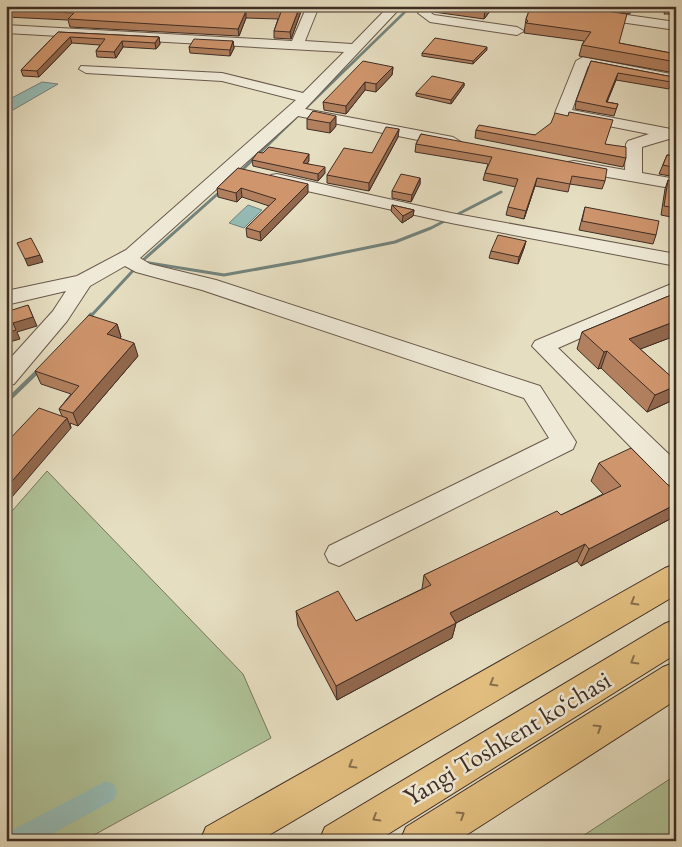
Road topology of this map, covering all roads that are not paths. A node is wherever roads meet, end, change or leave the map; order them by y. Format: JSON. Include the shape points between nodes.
{"nodes":[{"id":1,"x":313,"y":6,"type":"edge"},
{"id":2,"x":396,"y":6,"type":"edge"},
{"id":3,"x":430,"y":6,"type":"edge"},
{"id":4,"x":536,"y":6,"type":"edge"},
{"id":5,"x":652,"y":8,"type":"dead end"},
{"id":6,"x":650,"y":22,"type":"junction"},
{"id":7,"x":676,"y":26,"type":"edge"},
{"id":8,"x":6,"y":29,"type":"edge"},
{"id":9,"x":517,"y":31,"type":"dead end"},
{"id":10,"x":676,"y":36,"type":"edge"},
{"id":11,"x":297,"y":44,"type":"junction"},
{"id":12,"x":354,"y":48,"type":"junction"},
{"id":13,"x":86,"y":69,"type":"dead end"},
{"id":14,"x":676,"y":79,"type":"edge"},
{"id":15,"x":301,"y":108,"type":"junction"},
{"id":16,"x":672,"y":134,"type":"edge"},
{"id":17,"x":468,"y":145,"type":"edge"},
{"id":18,"x":560,"y":164,"type":"edge"},
{"id":19,"x":231,"y":168,"type":"junction"},
{"id":20,"x":633,"y":177,"type":"junction"},
{"id":21,"x":676,"y":184,"type":"edge"},
{"id":22,"x":676,"y":260,"type":"edge"},
{"id":23,"x":134,"y":264,"type":"junction"},
{"id":24,"x":82,"y":281,"type":"junction"},
{"id":25,"x":676,"y":288,"type":"edge"},
{"id":26,"x":6,"y":298,"type":"edge"},
{"id":27,"x":6,"y":378,"type":"edge"},
{"id":28,"x":676,"y":477,"type":"edge"},
{"id":29,"x":339,"y":554,"type":"dead end"},
{"id":30,"x":676,"y":578,"type":"edge"},
{"id":31,"x":676,"y":635,"type":"edge"},
{"id":32,"x":676,"y":679,"type":"edge"},
{"id":33,"x":220,"y":841,"type":"edge"},
{"id":34,"x":339,"y":841,"type":"edge"},
{"id":35,"x":420,"y":841,"type":"edge"}],
"edges":[{"from":1,"to":11,"type":"street"},
{"from":2,"to":12,"type":"street"},
{"from":3,"to":9,"type":"street","via":[[424,13],[430,18]]},
{"from":4,"to":6,"type":"street"},
{"from":5,"to":6,"type":"street"},
{"from":6,"to":7,"type":"street"},
{"from":6,"to":10,"type":"street","via":[[651,29]]},
{"from":8,"to":11,"type":"street"},
{"from":11,"to":12,"type":"street"},
{"from":12,"to":15,"type":"street"},
{"from":13,"to":15,"type":"street","via":[[222,77]]},
{"from":14,"to":16,"type":"street","via":[[583,61],[564,114]]},
{"from":15,"to":17,"type":"street"},
{"from":15,"to":19,"type":"street"},
{"from":16,"to":20,"type":"street","via":[[634,144]]},
{"from":18,"to":20,"type":"street"},
{"from":19,"to":22,"type":"street","via":[[451,218]]},
{"from":19,"to":23,"type":"street","via":[[132,254]]},
{"from":20,"to":21,"type":"street"},
{"from":23,"to":24,"type":"street"},
{"from":23,"to":29,"type":"street","via":[[209,285],[532,392],[564,442]]},
{"from":24,"to":26,"type":"street"},
{"from":24,"to":27,"type":"street","via":[[60,316]]},
{"from":25,"to":28,"type":"street","via":[[543,346]]},
{"from":30,"to":33,"type":"main road","one_way":true},
{"from":31,"to":34,"type":"main road","name":"Yangi Toshkent ko‘chasi","one_way":true},
{"from":35,"to":32,"type":"main road","name":"Yangi Toshkent ko‘chasi","one_way":true}]}
